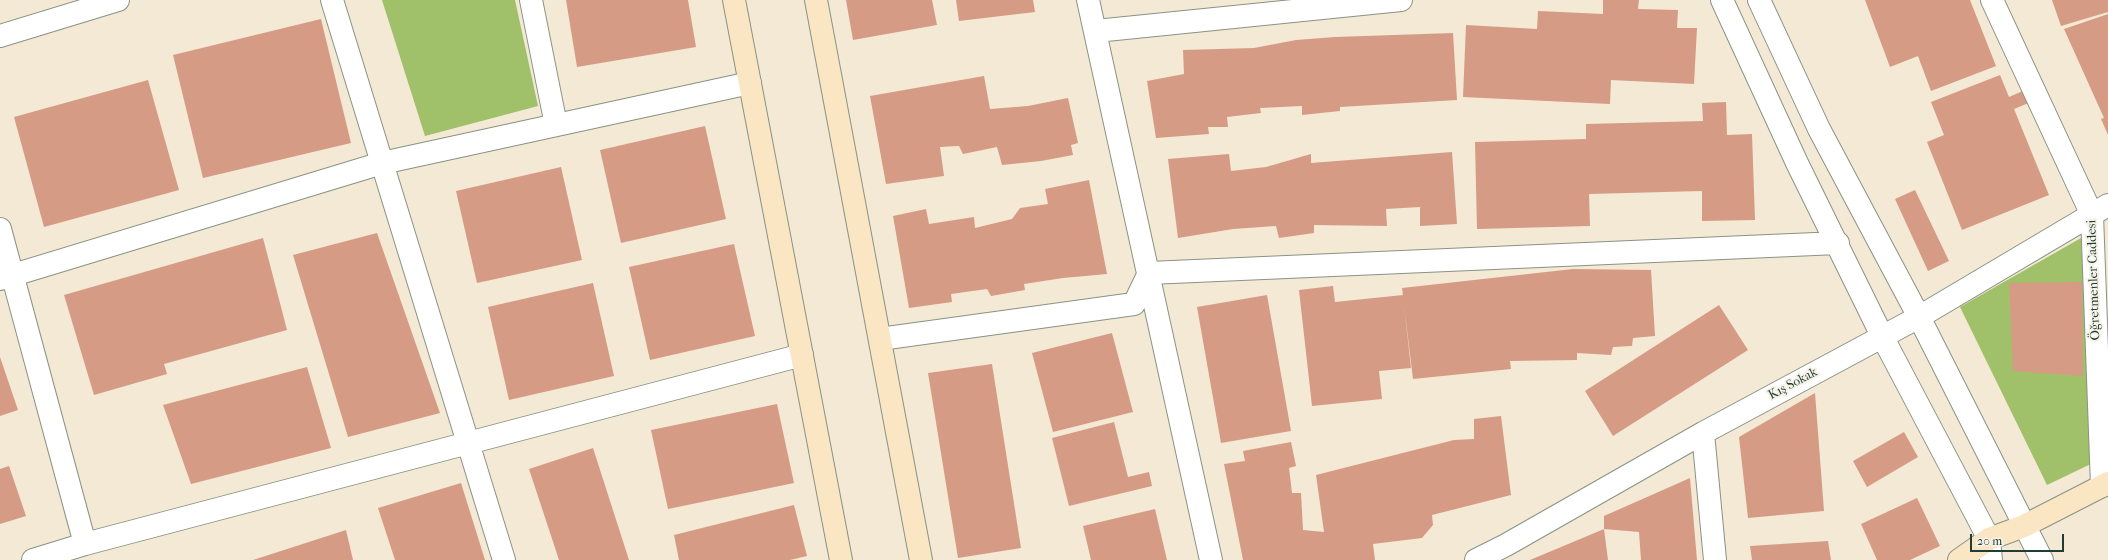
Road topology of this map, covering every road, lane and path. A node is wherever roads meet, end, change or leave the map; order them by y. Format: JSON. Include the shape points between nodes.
{"nodes":[{"id":1,"x":118,"y":0,"type":"edge"},
{"id":2,"x":332,"y":0,"type":"edge"},
{"id":3,"x":531,"y":0,"type":"edge"},
{"id":4,"x":734,"y":0,"type":"edge"},
{"id":5,"x":816,"y":0,"type":"edge"},
{"id":6,"x":1088,"y":0,"type":"edge"},
{"id":7,"x":1400,"y":0,"type":"edge"},
{"id":8,"x":1722,"y":0,"type":"edge"},
{"id":9,"x":1758,"y":0,"type":"edge"},
{"id":10,"x":1992,"y":0,"type":"edge"},
{"id":11,"x":1096,"y":31,"type":"junction"},
{"id":12,"x":0,"y":36,"type":"edge"},
{"id":13,"x":750,"y":83,"type":"junction"},
{"id":14,"x":556,"y":125,"type":"junction"},
{"id":15,"x":382,"y":163,"type":"junction"},
{"id":16,"x":2100,"y":210,"type":"edge"},
{"id":17,"x":0,"y":229,"type":"edge"},
{"id":18,"x":1838,"y":243,"type":"junction"},
{"id":19,"x":1149,"y":273,"type":"junction"},
{"id":20,"x":6,"y":277,"type":"edge"},
{"id":21,"x":1919,"y":318,"type":"junction"},
{"id":22,"x":1882,"y":336,"type":"junction"},
{"id":23,"x":880,"y":339,"type":"junction"},
{"id":24,"x":802,"y":354,"type":"junction"},
{"id":25,"x":1703,"y":433,"type":"junction"},
{"id":26,"x":468,"y":443,"type":"junction"},
{"id":27,"x":2105,"y":484,"type":"edge"},
{"id":28,"x":2024,"y":526,"type":"junction"},
{"id":29,"x":85,"y":544,"type":"junction"},
{"id":30,"x":1990,"y":550,"type":"edge"},
{"id":31,"x":1506,"y":552,"type":"edge"},
{"id":32,"x":33,"y":560,"type":"edge"},
{"id":33,"x":504,"y":560,"type":"edge"},
{"id":34,"x":841,"y":560,"type":"edge"},
{"id":35,"x":921,"y":560,"type":"edge"},
{"id":36,"x":1211,"y":560,"type":"edge"},
{"id":37,"x":1476,"y":560,"type":"edge"},
{"id":38,"x":1715,"y":560,"type":"edge"},
{"id":39,"x":1959,"y":560,"type":"edge"},
{"id":40,"x":2042,"y":560,"type":"edge"}],
"edges":[{"from":1,"to":12,"type":"street"},
{"from":2,"to":15,"type":"street"},
{"from":3,"to":14,"type":"street"},
{"from":4,"to":13,"type":"street"},
{"from":5,"to":23,"type":"street"},
{"from":6,"to":11,"type":"street"},
{"from":7,"to":11,"type":"street"},
{"from":8,"to":18,"type":"street","via":[[1797,163]]},
{"from":9,"to":21,"type":"street","via":[[1819,129]]},
{"from":10,"to":16,"type":"street","name":"Öğretmenler Caddesi"},
{"from":11,"to":19,"type":"street"},
{"from":13,"to":14,"type":"street"},
{"from":13,"to":24,"type":"street"},
{"from":14,"to":15,"type":"street"},
{"from":15,"to":20,"type":"street"},
{"from":15,"to":26,"type":"street"},
{"from":16,"to":21,"type":"street","name":"Kış Sokak"},
{"from":16,"to":27,"type":"street","name":"Öğretmenler Caddesi"},
{"from":17,"to":20,"type":"street"},
{"from":18,"to":19,"type":"street"},
{"from":18,"to":22,"type":"street"},
{"from":19,"to":23,"type":"street","via":[[1134,304]]},
{"from":19,"to":36,"type":"street"},
{"from":20,"to":29,"type":"street"},
{"from":21,"to":22,"type":"street","name":"Kış Sokak"},
{"from":21,"to":28,"type":"street"},
{"from":22,"to":25,"type":"street","name":"Kış Sokak"},
{"from":22,"to":30,"type":"street"},
{"from":23,"to":35,"type":"street"},
{"from":24,"to":26,"type":"street"},
{"from":24,"to":34,"type":"street"},
{"from":25,"to":31,"type":"street","name":"Kış Sokak"},
{"from":25,"to":38,"type":"street"},
{"from":26,"to":29,"type":"street"},
{"from":26,"to":33,"type":"street"},
{"from":27,"to":28,"type":"street"},
{"from":28,"to":30,"type":"street"},
{"from":28,"to":40,"type":"street"},
{"from":29,"to":32,"type":"street"},
{"from":30,"to":39,"type":"street"},
{"from":31,"to":37,"type":"street","name":"Kış Sokak"}]}
